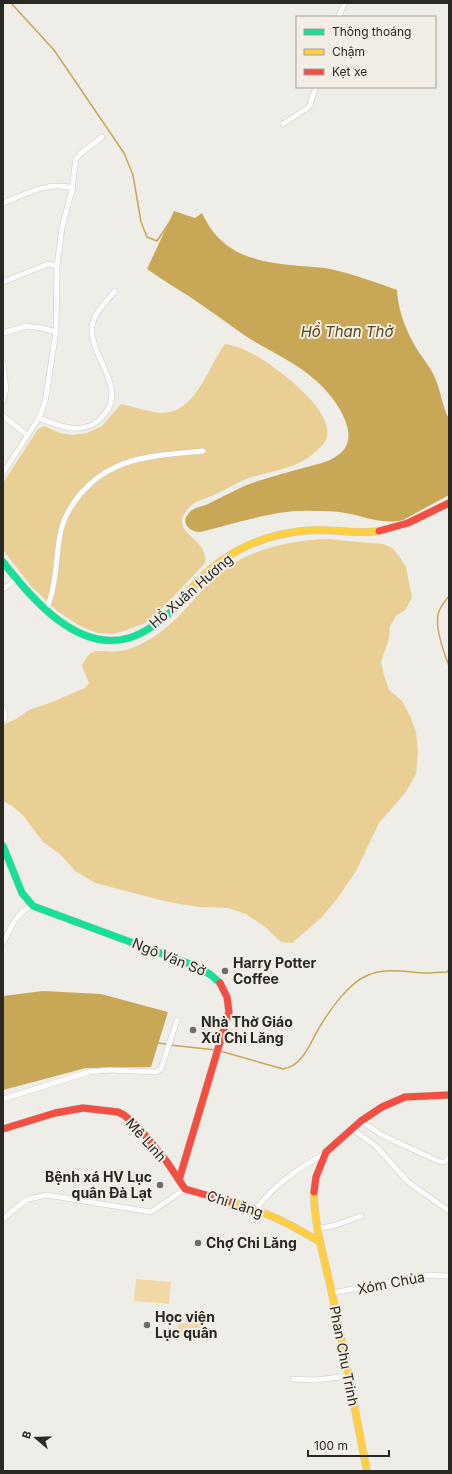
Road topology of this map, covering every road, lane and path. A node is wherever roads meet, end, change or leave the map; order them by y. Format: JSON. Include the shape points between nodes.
{"nodes":[{"id":1,"x":345,"y":3,"type":"edge"},
{"id":2,"x":338,"y":16,"type":"edge"},
{"id":3,"x":316,"y":88,"type":"edge"},
{"id":4,"x":283,"y":124,"type":"dead end"},
{"id":5,"x":102,"y":137,"type":"dead end"},
{"id":6,"x":72,"y":188,"type":"junction"},
{"id":7,"x":3,"y":203,"type":"edge"},
{"id":8,"x":57,"y":266,"type":"junction"},
{"id":9,"x":3,"y":282,"type":"edge"},
{"id":10,"x":115,"y":291,"type":"dead end"},
{"id":11,"x":56,"y":332,"type":"junction"},
{"id":12,"x":3,"y":333,"type":"edge"},
{"id":13,"x":3,"y":363,"type":"edge"},
{"id":14,"x":3,"y":401,"type":"edge"},
{"id":15,"x":3,"y":416,"type":"edge"},
{"id":16,"x":38,"y":418,"type":"junction"},
{"id":17,"x":27,"y":435,"type":"junction"},
{"id":18,"x":203,"y":451,"type":"dead end"},
{"id":19,"x":3,"y":473,"type":"edge"},
{"id":20,"x":449,"y":503,"type":"edge"},
{"id":21,"x":3,"y":562,"type":"edge"},
{"id":22,"x":16,"y":580,"type":"junction"},
{"id":23,"x":3,"y":590,"type":"edge"},
{"id":24,"x":46,"y":610,"type":"junction"},
{"id":25,"x":3,"y":708,"type":"edge"},
{"id":26,"x":3,"y":720,"type":"edge"},
{"id":27,"x":3,"y":846,"type":"edge"},
{"id":28,"x":33,"y":906,"type":"junction"},
{"id":29,"x":3,"y":943,"type":"edge"},
{"id":30,"x":177,"y":1020,"type":"dead end"},
{"id":31,"x":449,"y":1095,"type":"edge"},
{"id":32,"x":3,"y":1099,"type":"edge"},
{"id":33,"x":361,"y":1121,"type":"junction"},
{"id":34,"x":3,"y":1129,"type":"edge"},
{"id":35,"x":352,"y":1129,"type":"junction"},
{"id":36,"x":326,"y":1152,"type":"junction"},
{"id":37,"x":449,"y":1156,"type":"edge"},
{"id":38,"x":179,"y":1180,"type":"junction"},
{"id":39,"x":185,"y":1188,"type":"junction"},
{"id":40,"x":256,"y":1209,"type":"junction"},
{"id":41,"x":449,"y":1211,"type":"edge"},
{"id":42,"x":361,"y":1216,"type":"dead end"},
{"id":43,"x":3,"y":1220,"type":"edge"},
{"id":44,"x":317,"y":1229,"type":"junction"},
{"id":45,"x":320,"y":1242,"type":"junction"},
{"id":46,"x":449,"y":1276,"type":"edge"},
{"id":47,"x":332,"y":1294,"type":"junction"},
{"id":48,"x":348,"y":1376,"type":"junction"},
{"id":49,"x":292,"y":1379,"type":"dead end"},
{"id":50,"x":367,"y":1471,"type":"edge"}],
"edges":[{"from":1,"to":2,"type":"street"},
{"from":3,"to":4,"type":"street","via":[[309,107]]},
{"from":5,"to":6,"type":"street","via":[[76,159]]},
{"from":6,"to":7,"type":"street","via":[[46,186]]},
{"from":6,"to":8,"type":"street","via":[[62,228]]},
{"from":8,"to":9,"type":"street","via":[[48,264]]},
{"from":8,"to":11,"type":"street"},
{"from":10,"to":16,"type":"street","via":[[92,325],[96,347],[113,391],[111,404],[98,421],[77,429]]},
{"from":11,"to":12,"type":"street","via":[[26,326]]},
{"from":11,"to":16,"type":"street","via":[[45,402]]},
{"from":13,"to":14,"type":"street","via":[[6,389]]},
{"from":15,"to":17,"type":"street"},
{"from":16,"to":17,"type":"street"},
{"from":17,"to":19,"type":"street"},
{"from":18,"to":24,"type":"street","via":[[144,458],[116,466],[84,490],[70,509],[61,530],[53,587]]},
{"from":20,"to":24,"type":"main road","name":"Hồ Xuân Hương","via":[[396,528],[366,532],[320,530],[286,533],[250,544],[228,556],[156,624],[138,635],[122,640],[94,639],[66,625]]},
{"from":21,"to":22,"type":"main road","name":"Hồ Xuân Hương"},
{"from":22,"to":23,"type":"street"},
{"from":22,"to":24,"type":"main road","name":"Hồ Xuân Hương"},
{"from":25,"to":26,"type":"street"},
{"from":27,"to":28,"type":"main road","name":"Ngô Văn Sở","via":[[20,891]]},
{"from":28,"to":29,"type":"street","via":[[23,910]]},
{"from":28,"to":38,"type":"main road","name":"Ngô Văn Sở","via":[[207,971],[223,987],[229,1012]]},
{"from":30,"to":32,"type":"street","via":[[161,1069],[157,1072],[89,1072]]},
{"from":31,"to":33,"type":"main road","via":[[405,1097],[382,1107]]},
{"from":33,"to":35,"type":"main road"},
{"from":33,"to":37,"type":"street","via":[[382,1135],[443,1163]]},
{"from":34,"to":38,"type":"main road","name":"Mê Linh","via":[[55,1113],[83,1108],[118,1112],[139,1128]]},
{"from":35,"to":36,"type":"main road"},
{"from":35,"to":41,"type":"street","via":[[376,1146],[408,1182]]},
{"from":36,"to":40,"type":"street","via":[[273,1189]]},
{"from":36,"to":44,"type":"main road","via":[[316,1177],[314,1193]]},
{"from":38,"to":39,"type":"main road","name":"Mê Linh"},
{"from":39,"to":40,"type":"main road","name":"Chi Lăng"},
{"from":39,"to":43,"type":"street","via":[[151,1212],[47,1195],[29,1199]]},
{"from":40,"to":45,"type":"main road","name":"Chi Lăng"},
{"from":42,"to":44,"type":"street"},
{"from":44,"to":45,"type":"main road"},
{"from":45,"to":47,"type":"main road","name":"Phan Chu Trinh"},
{"from":46,"to":47,"type":"street","name":"Xóm Chùa","via":[[421,1276]]},
{"from":47,"to":48,"type":"main road","name":"Phan Chu Trinh"},
{"from":48,"to":49,"type":"street","via":[[315,1380]]},
{"from":48,"to":50,"type":"main road","name":"Phan Chu Trinh"}]}
